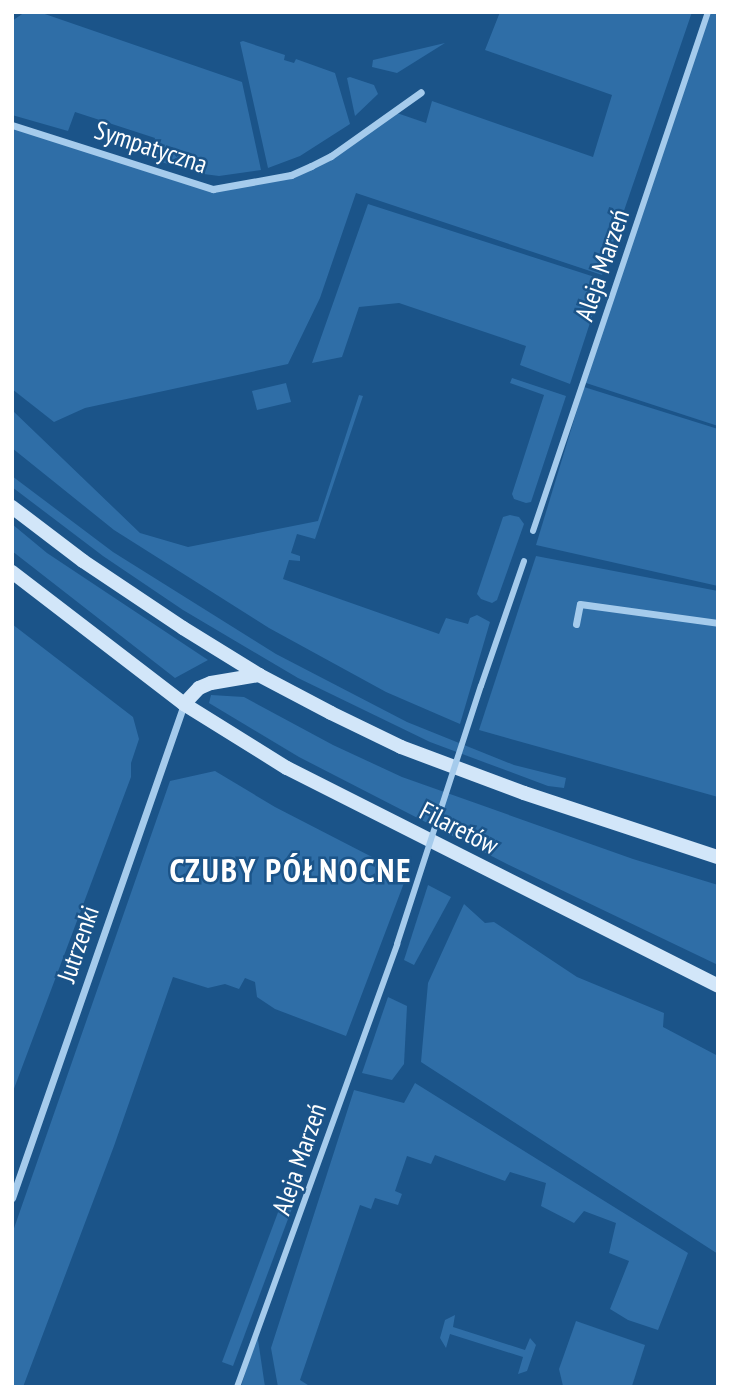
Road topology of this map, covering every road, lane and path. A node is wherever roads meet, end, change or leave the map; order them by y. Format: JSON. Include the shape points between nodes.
{"nodes":[{"id":1,"x":708,"y":12,"type":"edge"},
{"id":2,"x":421,"y":92,"type":"dead end"},
{"id":3,"x":12,"y":125,"type":"edge"},
{"id":4,"x":12,"y":507,"type":"edge"},
{"id":5,"x":533,"y":531,"type":"dead end"},
{"id":6,"x":524,"y":561,"type":"dead end"},
{"id":7,"x":12,"y":572,"type":"edge"},
{"id":8,"x":718,"y":622,"type":"edge"},
{"id":9,"x":576,"y":624,"type":"dead end"},
{"id":10,"x":259,"y":675,"type":"junction"},
{"id":11,"x":184,"y":704,"type":"junction"},
{"id":12,"x":718,"y":857,"type":"edge"},
{"id":13,"x":718,"y":986,"type":"edge"},
{"id":14,"x":12,"y":1198,"type":"edge"},
{"id":15,"x":237,"y":1387,"type":"edge"}],
"edges":[{"from":1,"to":5,"type":"street","name":"Aleja Marzeń"},
{"from":2,"to":3,"type":"street","name":"Sympatyczna","via":[[311,166],[291,175],[213,189]]},
{"from":4,"to":10,"type":"main road","name":"Filaretów","via":[[83,561]]},
{"from":6,"to":15,"type":"street","name":"Aleja Marzeń","bridge":true,"via":[[397,944]]},
{"from":7,"to":11,"type":"main road","name":"Filaretów"},
{"from":8,"to":9,"type":"street","via":[[580,604]]},
{"from":10,"to":11,"type":"main road","via":[[211,683]]},
{"from":10,"to":12,"type":"main road","name":"Filaretów","via":[[401,747],[610,824]]},
{"from":11,"to":13,"type":"main road","name":"Filaretów","via":[[330,791]]},
{"from":11,"to":14,"type":"street","name":"Jutrzenki"}]}
